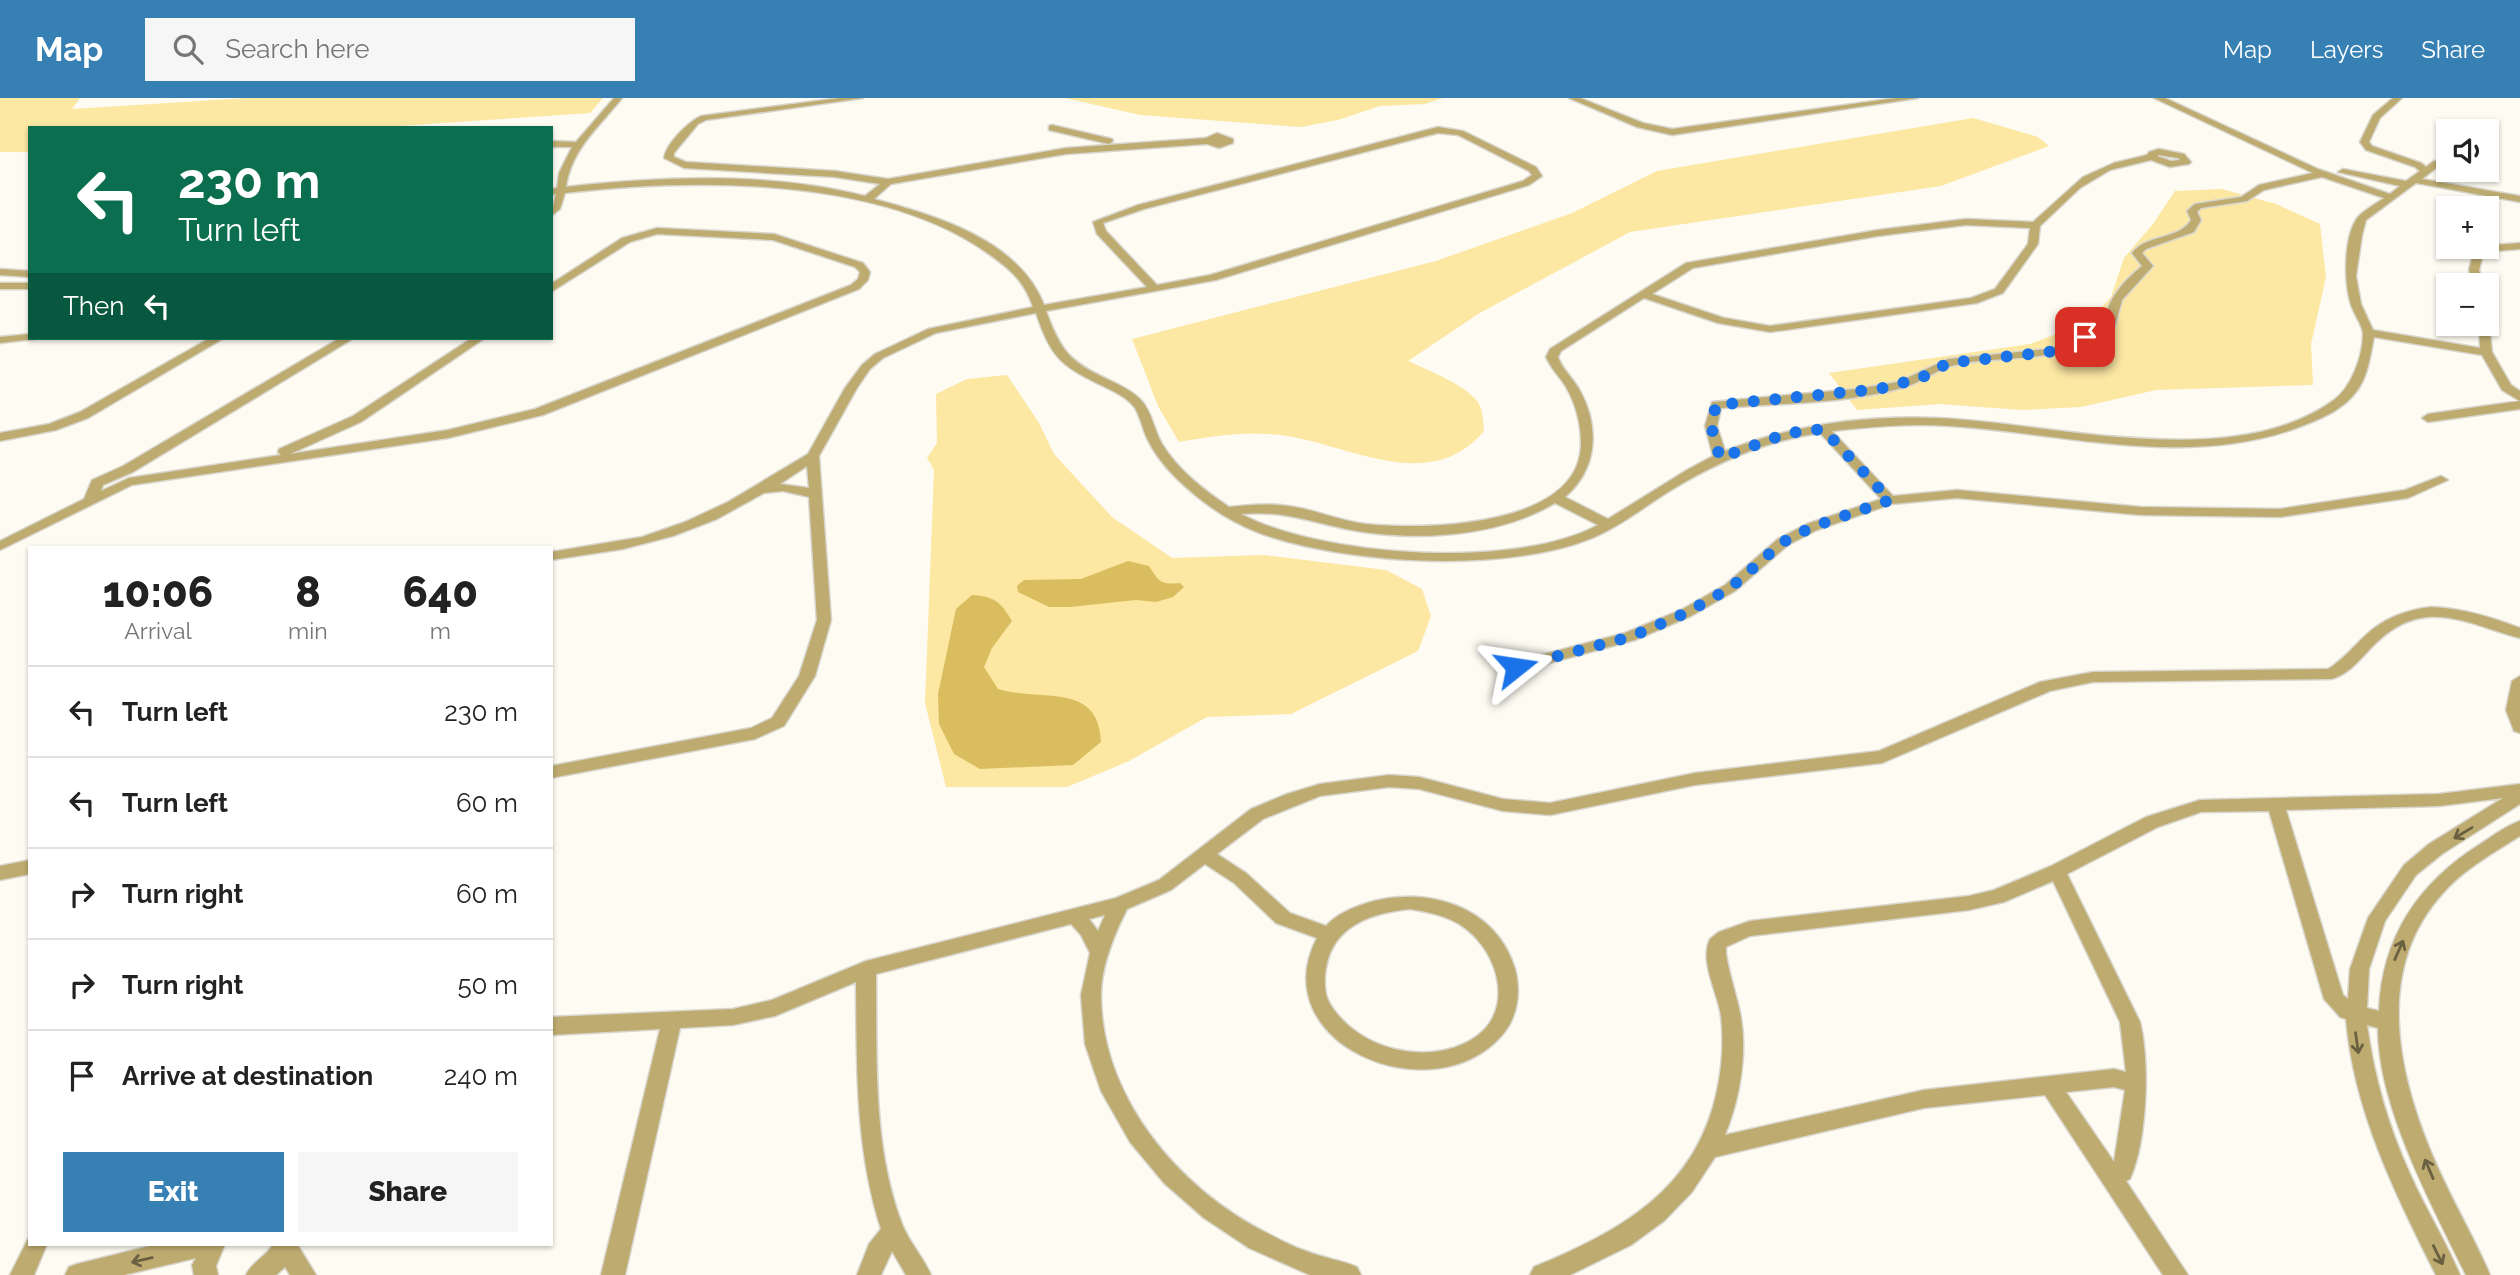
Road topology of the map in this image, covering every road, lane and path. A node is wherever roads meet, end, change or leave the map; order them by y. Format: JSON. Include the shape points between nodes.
{"nodes":[{"id":1,"x":618,"y":98,"type":"edge"},
{"id":2,"x":859,"y":98,"type":"edge"},
{"id":3,"x":1573,"y":98,"type":"edge"},
{"id":4,"x":1914,"y":98,"type":"edge"},
{"id":5,"x":2158,"y":98,"type":"edge"},
{"id":6,"x":2398,"y":98,"type":"edge"},
{"id":7,"x":1052,"y":128,"type":"dead end"},
{"id":8,"x":1073,"y":135,"type":"junction"},
{"id":9,"x":1208,"y":141,"type":"dead end"},
{"id":10,"x":553,"y":145,"type":"edge"},
{"id":11,"x":577,"y":145,"type":"junction"},
{"id":12,"x":1129,"y":145,"type":"junction"},
{"id":13,"x":1066,"y":151,"type":"junction"},
{"id":14,"x":2152,"y":157,"type":"dead end"},
{"id":15,"x":2287,"y":158,"type":"junction"},
{"id":16,"x":2436,"y":164,"type":"edge"},
{"id":17,"x":2425,"y":171,"type":"junction"},
{"id":18,"x":2322,"y":174,"type":"junction"},
{"id":19,"x":888,"y":182,"type":"junction"},
{"id":20,"x":2408,"y":182,"type":"junction"},
{"id":21,"x":555,"y":194,"type":"edge"},
{"id":22,"x":2392,"y":198,"type":"junction"},
{"id":23,"x":2520,"y":199,"type":"edge"},
{"id":24,"x":867,"y":200,"type":"junction"},
{"id":25,"x":553,"y":211,"type":"edge"},
{"id":26,"x":2035,"y":225,"type":"junction"},
{"id":27,"x":2520,"y":246,"type":"edge"},
{"id":28,"x":0,"y":272,"type":"edge"},
{"id":29,"x":2475,"y":273,"type":"edge"},
{"id":30,"x":28,"y":274,"type":"edge"},
{"id":31,"x":0,"y":286,"type":"edge"},
{"id":32,"x":28,"y":286,"type":"edge"},
{"id":33,"x":553,"y":288,"type":"edge"},
{"id":34,"x":1155,"y":289,"type":"junction"},
{"id":35,"x":1645,"y":295,"type":"junction"},
{"id":36,"x":1040,"y":311,"type":"junction"},
{"id":37,"x":2369,"y":332,"type":"junction"},
{"id":38,"x":2485,"y":336,"type":"edge"},
{"id":39,"x":28,"y":337,"type":"edge"},
{"id":40,"x":0,"y":340,"type":"edge"},
{"id":41,"x":215,"y":340,"type":"edge"},
{"id":42,"x":345,"y":340,"type":"edge"},
{"id":43,"x":476,"y":340,"type":"edge"},
{"id":44,"x":2486,"y":352,"type":"junction"},
{"id":45,"x":2520,"y":397,"type":"edge"},
{"id":46,"x":2520,"y":405,"type":"edge"},
{"id":47,"x":2428,"y":418,"type":"dead end"},
{"id":48,"x":357,"y":419,"type":"junction"},
{"id":49,"x":1823,"y":429,"type":"junction"},
{"id":50,"x":0,"y":436,"type":"edge"},
{"id":51,"x":382,"y":444,"type":"junction"},
{"id":52,"x":813,"y":456,"type":"junction"},
{"id":53,"x":1720,"y":458,"type":"junction"},
{"id":54,"x":263,"y":461,"type":"junction"},
{"id":55,"x":129,"y":475,"type":"junction"},
{"id":56,"x":2441,"y":480,"type":"dead end"},
{"id":57,"x":763,"y":490,"type":"junction"},
{"id":58,"x":816,"y":495,"type":"junction"},
{"id":59,"x":1558,"y":499,"type":"junction"},
{"id":60,"x":1890,"y":500,"type":"junction"},
{"id":61,"x":1226,"y":511,"type":"junction"},
{"id":62,"x":1607,"y":524,"type":"junction"},
{"id":63,"x":0,"y":546,"type":"edge"},
{"id":64,"x":553,"y":556,"type":"edge"},
{"id":65,"x":2520,"y":632,"type":"edge"},
{"id":66,"x":1516,"y":667,"type":"dead end"},
{"id":67,"x":2520,"y":681,"type":"edge"},
{"id":68,"x":2520,"y":727,"type":"edge"},
{"id":69,"x":553,"y":772,"type":"edge"},
{"id":70,"x":2520,"y":793,"type":"edge"},
{"id":71,"x":2276,"y":804,"type":"junction"},
{"id":72,"x":2520,"y":828,"type":"edge"},
{"id":73,"x":1204,"y":855,"type":"junction"},
{"id":74,"x":28,"y":867,"type":"edge"},
{"id":75,"x":2057,"y":871,"type":"junction"},
{"id":76,"x":0,"y":873,"type":"edge"},
{"id":77,"x":1120,"y":904,"type":"junction"},
{"id":78,"x":1074,"y":915,"type":"junction"},
{"id":79,"x":1329,"y":935,"type":"junction"},
{"id":80,"x":1099,"y":953,"type":"junction"},
{"id":81,"x":866,"y":969,"type":"junction"},
{"id":82,"x":2354,"y":1013,"type":"junction"},
{"id":83,"x":673,"y":1020,"type":"junction"},
{"id":84,"x":2386,"y":1022,"type":"junction"},
{"id":85,"x":553,"y":1026,"type":"edge"},
{"id":86,"x":2135,"y":1083,"type":"junction"},
{"id":87,"x":2049,"y":1084,"type":"junction"},
{"id":88,"x":1712,"y":1148,"type":"junction"},
{"id":89,"x":2113,"y":1176,"type":"junction"},
{"id":90,"x":893,"y":1231,"type":"junction"},
{"id":91,"x":35,"y":1246,"type":"edge"},
{"id":92,"x":198,"y":1246,"type":"edge"},
{"id":93,"x":213,"y":1246,"type":"edge"},
{"id":94,"x":285,"y":1246,"type":"edge"},
{"id":95,"x":22,"y":1275,"type":"edge"},
{"id":96,"x":77,"y":1275,"type":"edge"},
{"id":97,"x":205,"y":1275,"type":"edge"},
{"id":98,"x":258,"y":1275,"type":"edge"},
{"id":99,"x":304,"y":1275,"type":"edge"},
{"id":100,"x":613,"y":1275,"type":"edge"},
{"id":101,"x":869,"y":1275,"type":"edge"},
{"id":102,"x":919,"y":1275,"type":"edge"},
{"id":103,"x":1349,"y":1275,"type":"edge"},
{"id":104,"x":1542,"y":1275,"type":"edge"},
{"id":105,"x":2176,"y":1275,"type":"edge"},
{"id":106,"x":2448,"y":1275,"type":"edge"},
{"id":107,"x":2478,"y":1275,"type":"edge"}],
"edges":[{"from":1,"to":11,"type":"street"},
{"from":2,"to":19,"type":"street","via":[[704,118],[695,122],[668,153],[669,158],[684,165],[835,174]]},
{"from":3,"to":4,"type":"street","via":[[1640,125],[1672,132]]},
{"from":5,"to":15,"type":"street"},
{"from":6,"to":17,"type":"street","via":[[2375,117],[2364,142]]},
{"from":7,"to":8,"type":"street"},
{"from":8,"to":12,"type":"street"},
{"from":8,"to":13,"type":"street"},
{"from":9,"to":12,"type":"street"},
{"from":10,"to":11,"type":"street"},
{"from":11,"to":21,"type":"street"},
{"from":12,"to":13,"type":"street"},
{"from":13,"to":19,"type":"street"},
{"from":14,"to":26,"type":"street","via":[[2100,169]]},
{"from":15,"to":18,"type":"street"},
{"from":15,"to":20,"type":"street"},
{"from":16,"to":17,"type":"street"},
{"from":17,"to":20,"type":"street"},
{"from":18,"to":22,"type":"street"},
{"from":18,"to":53,"type":"street","via":[[2262,187],[2244,199],[2198,206],[2192,211],[2196,220],[2190,230],[2142,247],[2137,253],[2148,267],[2110,308],[2109,326],[2076,344],[2049,352],[1948,363],[1921,378],[1879,389],[1722,403],[1713,411],[1711,426]]},
{"from":19,"to":24,"type":"street"},
{"from":20,"to":22,"type":"street"},
{"from":20,"to":23,"type":"street"},
{"from":21,"to":24,"type":"street","via":[[781,188]]},
{"from":21,"to":25,"type":"street","via":[[558,207]]},
{"from":22,"to":37,"type":"street","via":[[2362,219],[2348,268],[2357,311]]},
{"from":24,"to":36,"type":"street","via":[[941,221],[975,238],[1023,274]]},
{"from":26,"to":35,"type":"street","via":[[1966,222],[1731,256],[1690,265]]},
{"from":26,"to":35,"type":"street","via":[[2033,244],[1999,290],[1973,301],[1770,329],[1722,321]]},
{"from":27,"to":29,"type":"street","via":[[2494,248],[2477,256]]},
{"from":28,"to":30,"type":"street"},
{"from":31,"to":32,"type":"street"},
{"from":33,"to":51,"type":"street","via":[[626,240],[657,231],[774,237],[859,265],[865,272],[855,287],[539,412]]},
{"from":34,"to":34,"type":"street","via":[[1101,232],[1098,222],[1438,130],[1460,133],[1533,169],[1536,176],[1526,183],[1270,263]]},
{"from":34,"to":36,"type":"street"},
{"from":35,"to":59,"type":"street","via":[[1556,349],[1552,357],[1573,389],[1585,425],[1587,450],[1582,468]]},
{"from":36,"to":52,"type":"street","via":[[932,331],[888,351],[866,368],[851,388]]},
{"from":36,"to":61,"type":"street","via":[[1063,358],[1140,405],[1159,450]]},
{"from":37,"to":44,"type":"street"},
{"from":37,"to":49,"type":"street","via":[[2353,390],[2327,410],[2280,430],[2172,443],[1945,422]]},
{"from":38,"to":44,"type":"street"},
{"from":39,"to":40,"type":"street"},
{"from":41,"to":50,"type":"street","via":[[84,415],[52,427]]},
{"from":42,"to":55,"type":"street"},
{"from":43,"to":48,"type":"street"},
{"from":44,"to":45,"type":"street","via":[[2506,387]]},
{"from":46,"to":47,"type":"street"},
{"from":48,"to":51,"type":"street","via":[[358,434]]},
{"from":48,"to":54,"type":"street"},
{"from":49,"to":53,"type":"street","via":[[1788,433]]},
{"from":49,"to":60,"type":"street"},
{"from":51,"to":54,"type":"street"},
{"from":52,"to":57,"type":"street"},
{"from":52,"to":58,"type":"street"},
{"from":53,"to":62,"type":"street"},
{"from":54,"to":55,"type":"street"},
{"from":55,"to":63,"type":"street","via":[[57,520]]},
{"from":56,"to":60,"type":"street","via":[[2408,494],[2280,513],[2141,511],[1957,494]]},
{"from":57,"to":58,"type":"street","via":[[783,488]]},
{"from":57,"to":64,"type":"street","via":[[670,533]]},
{"from":58,"to":69,"type":"street","via":[[824,620],[807,676],[778,722],[755,733]]},
{"from":59,"to":61,"type":"street","via":[[1499,521],[1396,531],[1346,526],[1281,509]]},
{"from":59,"to":62,"type":"street"},
{"from":60,"to":66,"type":"street","via":[[1783,542],[1730,588],[1686,613],[1630,637]]},
{"from":61,"to":62,"type":"street","via":[[1250,525],[1304,540],[1460,555],[1525,554],[1558,547]]},
{"from":65,"to":73,"type":"street","via":[[2466,614],[2421,611],[2380,631],[2331,674],[2093,677],[2046,686],[1882,757],[1695,779],[1550,809],[1503,805],[1419,783],[1360,783],[1293,798],[1257,814]]},
{"from":67,"to":68,"type":"street","via":[[2514,710]]},
{"from":70,"to":71,"type":"street"},
{"from":70,"to":82,"type":"street","one_way":true,"via":[[2412,868],[2388,898],[2364,949]]},
{"from":71,"to":75,"type":"street","via":[[2200,806],[2179,812]]},
{"from":71,"to":82,"type":"street","via":[[2334,999]]},
{"from":84,"to":72,"type":"street","one_way":true,"via":[[2393,964],[2416,913],[2436,888],[2477,854]]},
{"from":73,"to":77,"type":"street","via":[[1165,885]]},
{"from":73,"to":79,"type":"street","via":[[1240,878],[1283,918]]},
{"from":74,"to":76,"type":"street"},
{"from":75,"to":86,"type":"street","via":[[2130,1022],[2137,1043]]},
{"from":75,"to":88,"type":"street","via":[[1997,897],[1750,929],[1717,944],[1732,1024],[1732,1060],[1728,1100]]},
{"from":77,"to":78,"type":"street"},
{"from":77,"to":80,"type":"street"},
{"from":78,"to":80,"type":"street"},
{"from":78,"to":81,"type":"street"},
{"from":79,"to":79,"type":"street","via":[[1317,957],[1314,981],[1321,1007],[1338,1030],[1362,1048],[1392,1059],[1424,1063],[1455,1057],[1481,1044],[1499,1024],[1509,997],[1507,969],[1493,943],[1471,922],[1442,907],[1389,903],[1350,916]]},
{"from":80,"to":103,"type":"street","via":[[1091,996],[1105,1076],[1133,1129],[1158,1163],[1236,1227],[1287,1254]]},
{"from":81,"to":83,"type":"street","via":[[775,1008],[733,1017]]},
{"from":81,"to":90,"type":"street","via":[[869,1093],[877,1178]]},
{"from":82,"to":84,"type":"street"},
{"from":82,"to":106,"type":"street","one_way":true,"via":[[2357,1049],[2373,1106],[2407,1193]]},
{"from":83,"to":85,"type":"street"},
{"from":83,"to":100,"type":"street"},
{"from":107,"to":84,"type":"street","one_way":true,"via":[[2403,1107],[2390,1060]]},
{"from":86,"to":87,"type":"street","via":[[2114,1078]]},
{"from":86,"to":89,"type":"street","via":[[2124,1165],[2122,1172]]},
{"from":87,"to":88,"type":"street","via":[[1924,1099]]},
{"from":87,"to":89,"type":"street"},
{"from":88,"to":104,"type":"street","via":[[1676,1197],[1621,1239],[1577,1263]]},
{"from":89,"to":105,"type":"street"},
{"from":90,"to":101,"type":"street","via":[[877,1252]]},
{"from":90,"to":102,"type":"street"},
{"from":91,"to":95,"type":"street"},
{"from":92,"to":96,"type":"street","one_way":true},
{"from":93,"to":97,"type":"street","via":[[204,1265]]},
{"from":94,"to":98,"type":"street"},
{"from":94,"to":99,"type":"street"}]}
